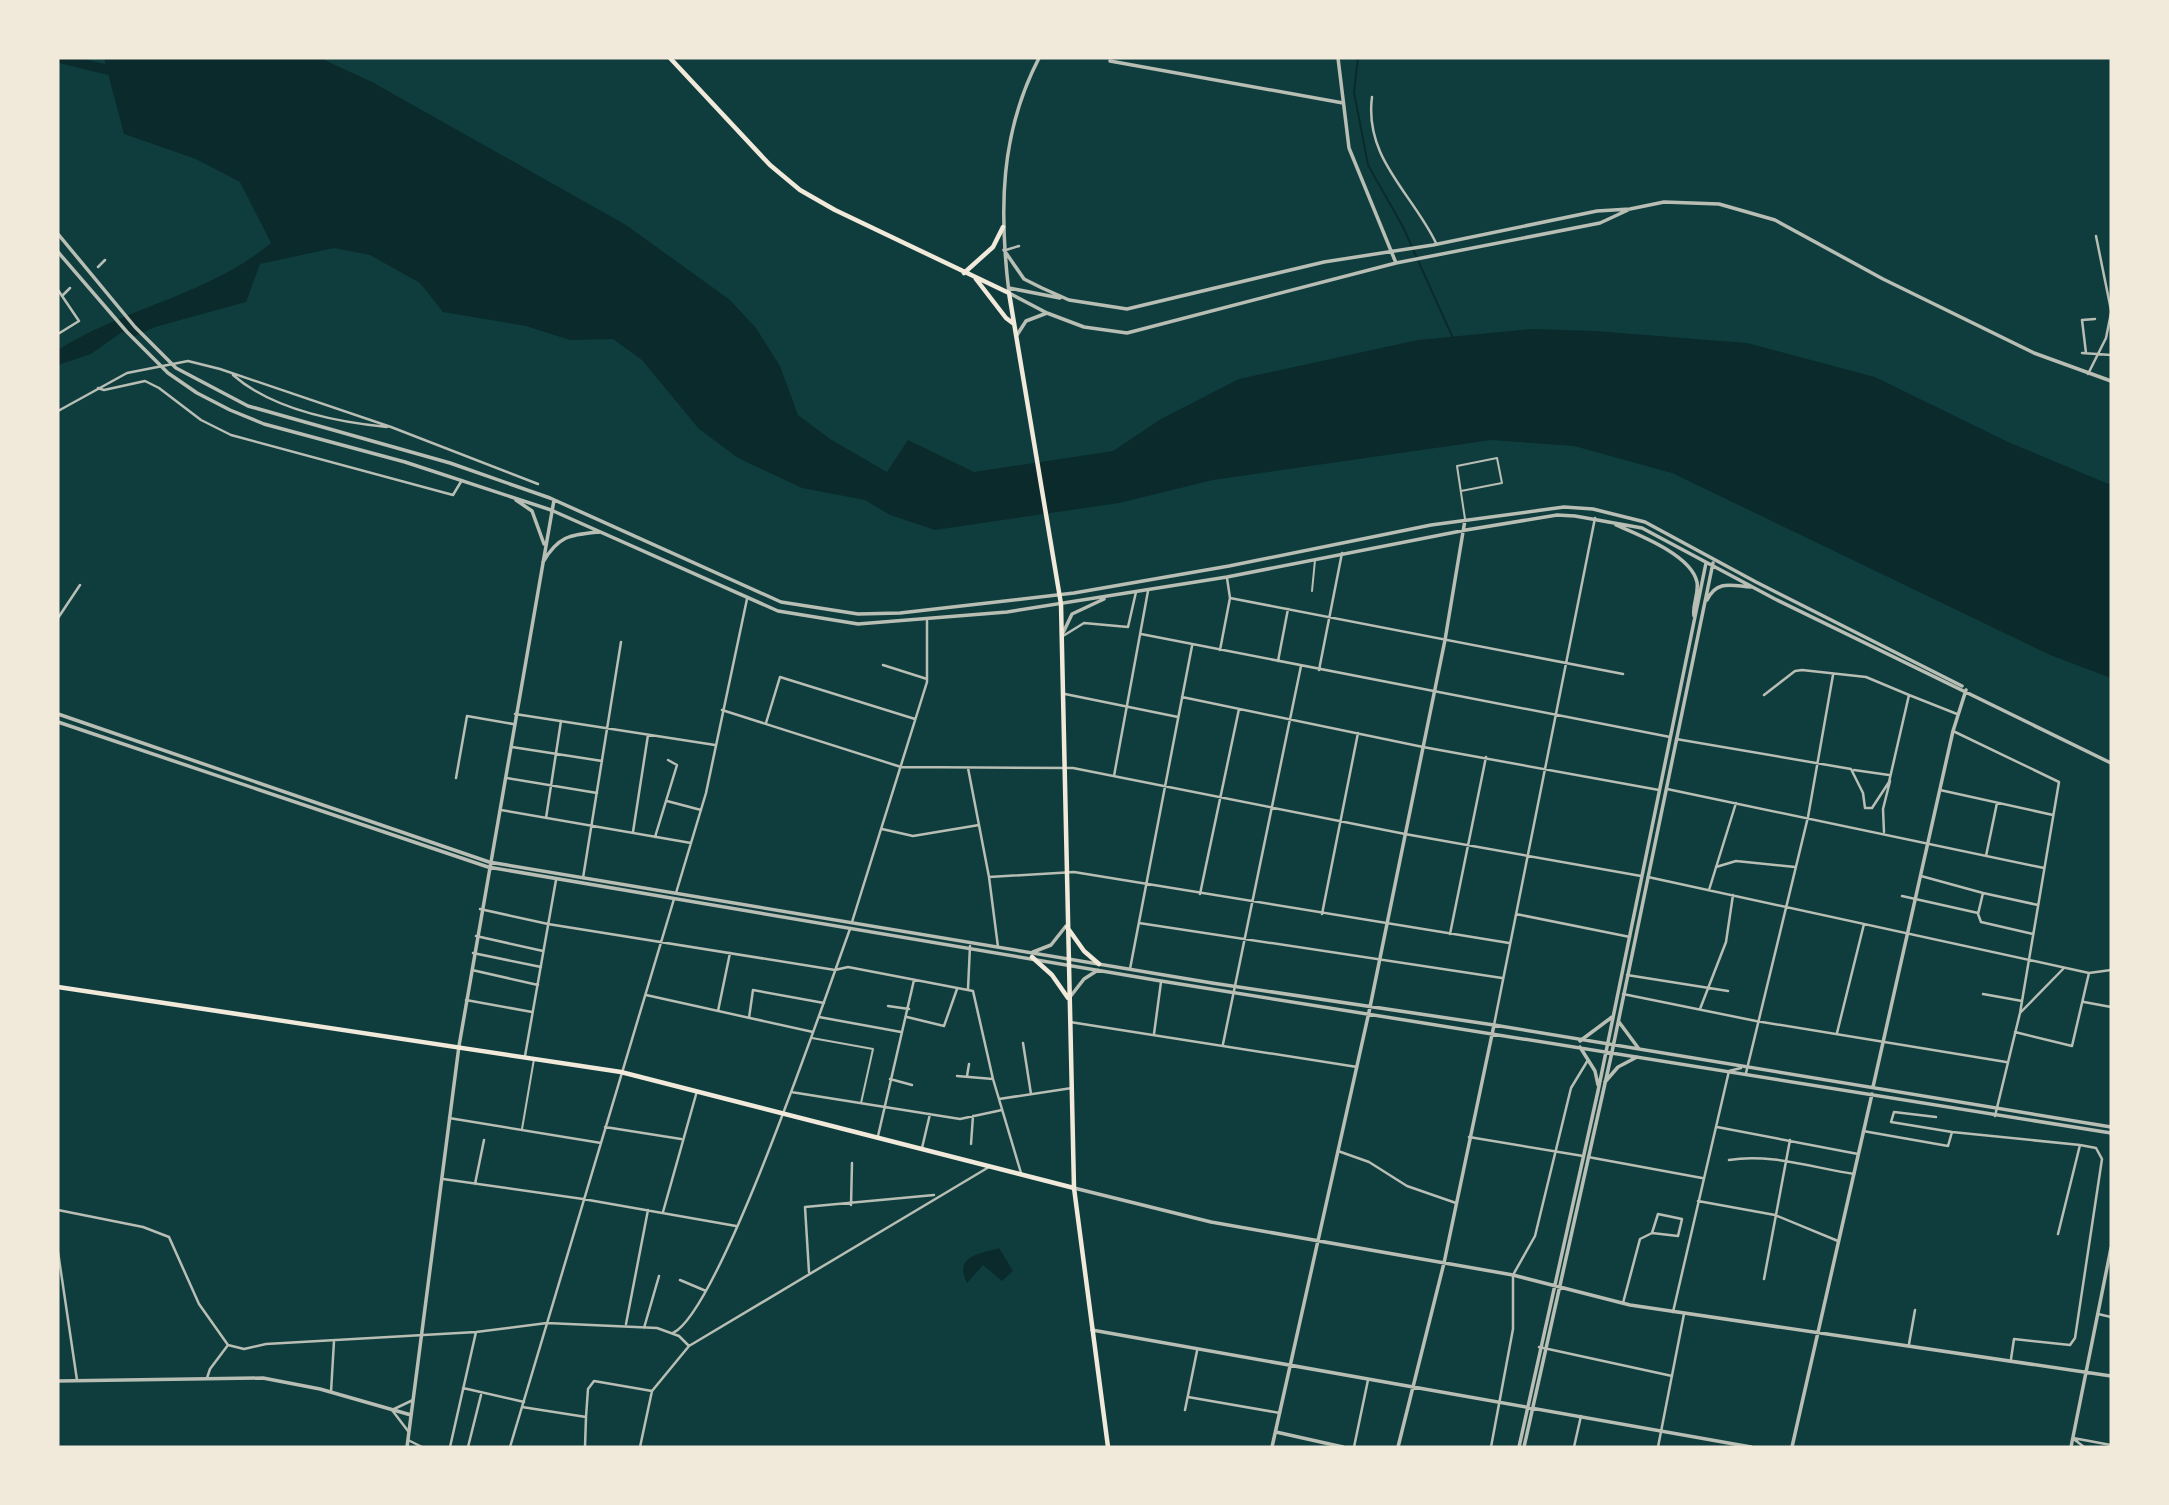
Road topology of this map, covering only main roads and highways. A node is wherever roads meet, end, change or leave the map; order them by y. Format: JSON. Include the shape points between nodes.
{"nodes":[{"id":1,"x":670,"y":58,"type":"edge"},
{"id":2,"x":1003,"y":226,"type":"road end"},
{"id":3,"x":964,"y":273,"type":"junction"},
{"id":4,"x":976,"y":278,"type":"junction"},
{"id":5,"x":1014,"y":324,"type":"junction"},
{"id":6,"x":1066,"y":926,"type":"junction"},
{"id":7,"x":1032,"y":955,"type":"road end"},
{"id":8,"x":1098,"y":967,"type":"road end"},
{"id":9,"x":58,"y":987,"type":"edge"},
{"id":10,"x":1069,"y":999,"type":"junction"},
{"id":11,"x":1074,"y":1188,"type":"junction"},
{"id":12,"x":1108,"y":1447,"type":"edge"}],
"edges":[{"from":1,"to":3,"type":"main road","via":[[769,165],[800,190]]},
{"from":2,"to":3,"type":"main road","via":[[993,247]]},
{"from":3,"to":4,"type":"main road"},
{"from":4,"to":5,"type":"main road"},
{"from":4,"to":5,"type":"main road","via":[[1008,291]]},
{"from":5,"to":6,"type":"main road","via":[[1059,584]]},
{"from":6,"to":8,"type":"main road"},
{"from":6,"to":10,"type":"main road"},
{"from":7,"to":10,"type":"main road"},
{"from":9,"to":11,"type":"main road","via":[[621,1072]]},
{"from":10,"to":11,"type":"main road"},
{"from":11,"to":12,"type":"main road"}]}
